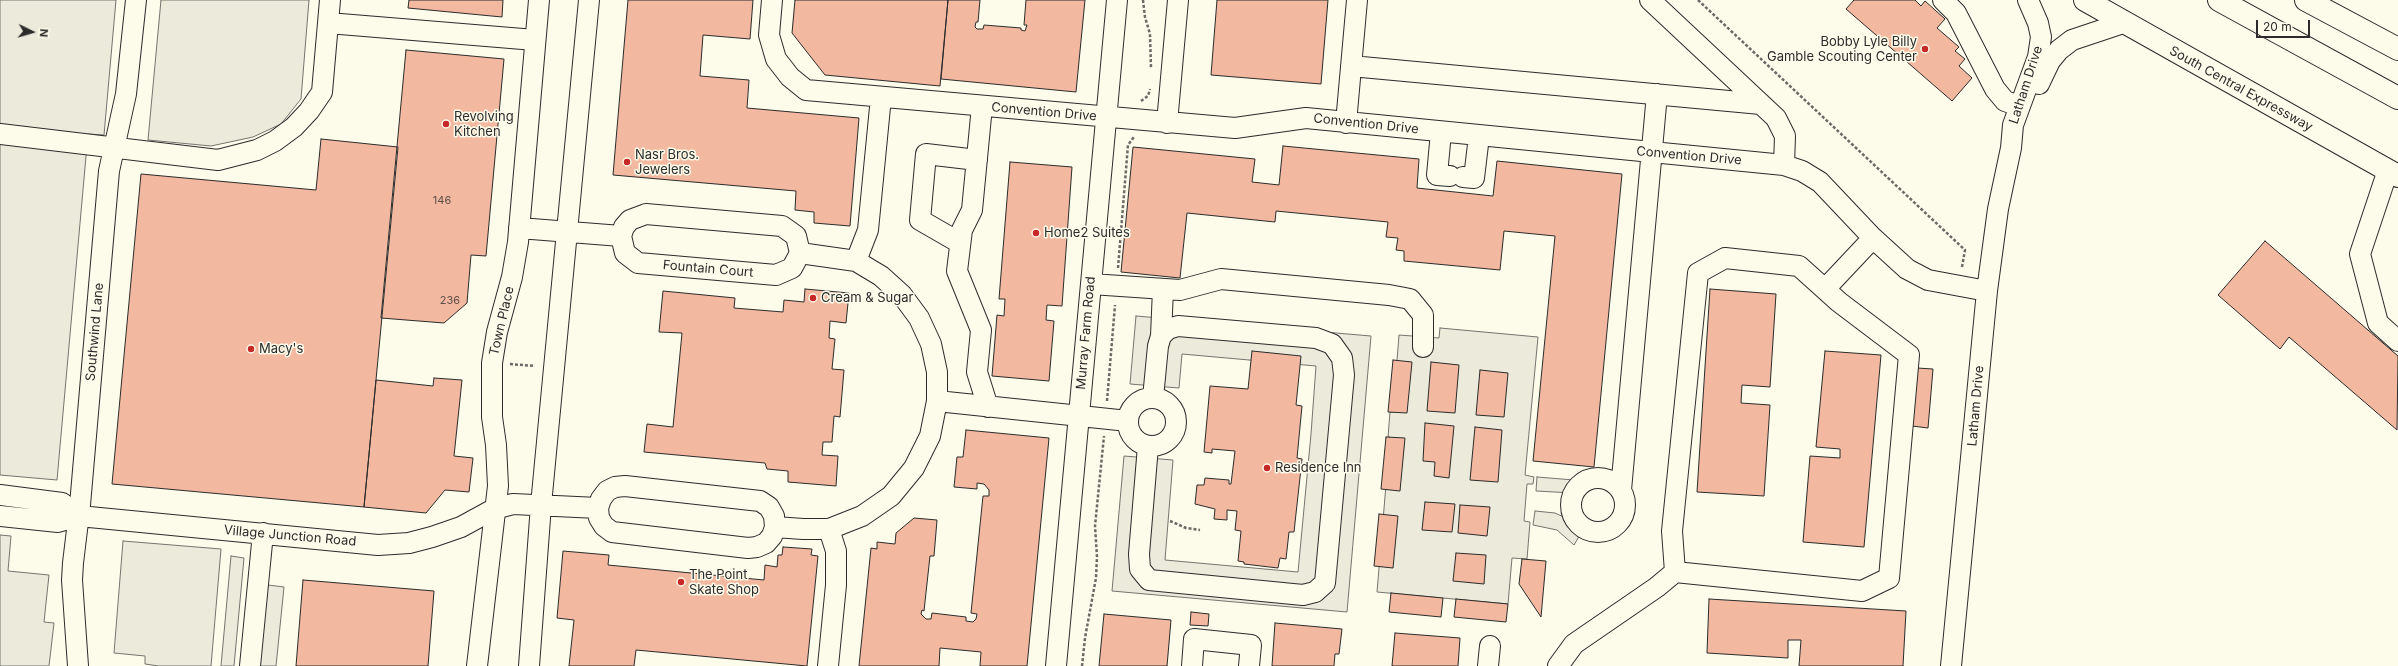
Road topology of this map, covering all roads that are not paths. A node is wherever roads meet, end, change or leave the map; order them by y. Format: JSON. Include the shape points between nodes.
{"nodes":[{"id":1,"x":136,"y":0,"type":"edge"},
{"id":2,"x":330,"y":0,"type":"edge"},
{"id":3,"x":539,"y":0,"type":"edge"},
{"id":4,"x":589,"y":0,"type":"edge"},
{"id":5,"x":772,"y":0,"type":"edge"},
{"id":6,"x":1117,"y":0,"type":"edge"},
{"id":7,"x":1178,"y":0,"type":"edge"},
{"id":8,"x":1357,"y":0,"type":"edge"},
{"id":9,"x":1650,"y":0,"type":"edge"},
{"id":10,"x":1942,"y":0,"type":"edge"},
{"id":11,"x":2028,"y":0,"type":"edge"},
{"id":12,"x":2085,"y":0,"type":"edge"},
{"id":13,"x":2219,"y":0,"type":"edge"},
{"id":14,"x":2306,"y":0,"type":"edge"},
{"id":15,"x":328,"y":23,"type":"junction"},
{"id":16,"x":2123,"y":23,"type":"junction"},
{"id":17,"x":535,"y":40,"type":"junction"},
{"id":18,"x":2398,"y":49,"type":"edge"},
{"id":19,"x":1351,"y":66,"type":"junction"},
{"id":20,"x":1656,"y":94,"type":"junction"},
{"id":21,"x":881,"y":97,"type":"junction"},
{"id":22,"x":2398,"y":98,"type":"edge"},
{"id":23,"x":1761,"y":104,"type":"junction"},
{"id":24,"x":982,"y":106,"type":"junction"},
{"id":25,"x":2019,"y":106,"type":"junction"},
{"id":26,"x":1106,"y":117,"type":"junction"},
{"id":27,"x":1167,"y":123,"type":"junction"},
{"id":28,"x":1346,"y":123,"type":"junction"},
{"id":29,"x":1441,"y":132,"type":"junction"},
{"id":30,"x":0,"y":134,"type":"edge"},
{"id":31,"x":1479,"y":136,"type":"junction"},
{"id":32,"x":113,"y":148,"type":"junction"},
{"id":33,"x":2011,"y":148,"type":"junction"},
{"id":34,"x":1651,"y":153,"type":"junction"},
{"id":35,"x":977,"y":160,"type":"junction"},
{"id":36,"x":1784,"y":165,"type":"junction"},
{"id":37,"x":2393,"y":173,"type":"edge"},
{"id":38,"x":520,"y":228,"type":"junction"},
{"id":39,"x":568,"y":232,"type":"junction"},
{"id":40,"x":621,"y":236,"type":"junction"},
{"id":41,"x":1873,"y":238,"type":"junction"},
{"id":42,"x":960,"y":243,"type":"junction"},
{"id":43,"x":800,"y":252,"type":"junction"},
{"id":44,"x":856,"y":261,"type":"junction"},
{"id":45,"x":1091,"y":284,"type":"junction"},
{"id":46,"x":1164,"y":289,"type":"junction"},
{"id":47,"x":1825,"y":289,"type":"junction"},
{"id":48,"x":1987,"y":291,"type":"junction"},
{"id":49,"x":1161,"y":336,"type":"junction"},
{"id":50,"x":2398,"y":341,"type":"edge"},
{"id":51,"x":1423,"y":347,"type":"dead end"},
{"id":52,"x":1153,"y":398,"type":"junction"},
{"id":53,"x":937,"y":401,"type":"junction"},
{"id":54,"x":988,"y":407,"type":"junction"},
{"id":55,"x":1079,"y":416,"type":"junction"},
{"id":56,"x":1128,"y":421,"type":"junction"},
{"id":57,"x":1148,"y":446,"type":"junction"},
{"id":58,"x":1621,"y":490,"type":"dead end"},
{"id":59,"x":0,"y":495,"type":"edge"},
{"id":60,"x":542,"y":505,"type":"junction"},
{"id":61,"x":598,"y":508,"type":"junction"},
{"id":62,"x":494,"y":510,"type":"junction"},
{"id":63,"x":0,"y":516,"type":"edge"},
{"id":64,"x":79,"y":516,"type":"junction"},
{"id":65,"x":775,"y":527,"type":"junction"},
{"id":66,"x":829,"y":529,"type":"junction"},
{"id":67,"x":263,"y":533,"type":"junction"},
{"id":68,"x":1675,"y":572,"type":"junction"},
{"id":69,"x":1490,"y":646,"type":"dead end"},
{"id":70,"x":78,"y":666,"type":"edge"},
{"id":71,"x":250,"y":666,"type":"edge"},
{"id":72,"x":477,"y":666,"type":"edge"},
{"id":73,"x":529,"y":666,"type":"edge"},
{"id":74,"x":828,"y":666,"type":"edge"},
{"id":75,"x":1056,"y":666,"type":"edge"},
{"id":76,"x":1192,"y":666,"type":"edge"},
{"id":77,"x":1249,"y":666,"type":"edge"},
{"id":78,"x":1488,"y":666,"type":"edge"},
{"id":79,"x":1558,"y":666,"type":"edge"},
{"id":80,"x":1951,"y":666,"type":"edge"}],
"edges":[{"from":1,"to":32,"type":"street","name":"Southwind Lane","via":[[126,94]]},
{"from":2,"to":15,"type":"street"},
{"from":3,"to":17,"type":"street","name":"Town Place"},
{"from":4,"to":39,"type":"street"},
{"from":5,"to":21,"type":"street","name":"Convention Drive","via":[[769,35],[776,59],[790,77],[806,90]]},
{"from":6,"to":26,"type":"street","name":"Murray Farm Road"},
{"from":7,"to":27,"type":"street"},
{"from":8,"to":19,"type":"street"},
{"from":9,"to":23,"type":"street"},
{"from":10,"to":25,"type":"street","via":[[1956,13],[1995,89],[2005,101]]},
{"from":11,"to":25,"type":"street","name":"Latham Drive","via":[[2041,36],[2038,57]]},
{"from":12,"to":16,"type":"main road","name":"South Central Expressway"},
{"from":13,"to":22,"type":"main road"},
{"from":14,"to":18,"type":"main road"},
{"from":15,"to":17,"type":"street"},
{"from":15,"to":32,"type":"street","via":[[322,92],[304,116],[275,141],[257,150],[218,160]]},
{"from":16,"to":33,"type":"street","name":"Latham Drive","via":[[2072,40],[2059,50],[2041,80]]},
{"from":16,"to":37,"type":"main road","name":"South Central Expressway"},
{"from":17,"to":38,"type":"street","name":"Town Place"},
{"from":19,"to":20,"type":"street"},
{"from":19,"to":28,"type":"street"},
{"from":20,"to":23,"type":"street"},
{"from":20,"to":34,"type":"street"},
{"from":21,"to":24,"type":"street","name":"Convention Drive"},
{"from":21,"to":44,"type":"street","via":[[868,230]]},
{"from":23,"to":36,"type":"street","via":[[1776,118],[1785,136]]},
{"from":24,"to":26,"type":"street","name":"Convention Drive"},
{"from":24,"to":35,"type":"street"},
{"from":25,"to":33,"type":"street","name":"Latham Drive","via":[[2013,125]]},
{"from":26,"to":27,"type":"street","name":"Convention Drive"},
{"from":26,"to":45,"type":"street","name":"Murray Farm Road"},
{"from":27,"to":28,"type":"street","name":"Convention Drive","via":[[1235,128],[1306,118]]},
{"from":28,"to":29,"type":"street","name":"Convention Drive"},
{"from":29,"to":31,"type":"street","name":"Convention Drive"},
{"from":29,"to":31,"type":"street","via":[[1437,175],[1474,178]]},
{"from":30,"to":32,"type":"street"},
{"from":31,"to":34,"type":"street","name":"Convention Drive"},
{"from":32,"to":64,"type":"street","name":"Southwind Lane"},
{"from":33,"to":48,"type":"street","name":"Latham Drive","via":[[1998,210]]},
{"from":34,"to":36,"type":"street","name":"Convention Drive"},
{"from":34,"to":58,"type":"street"},
{"from":35,"to":42,"type":"street","via":[[972,210],[962,230]]},
{"from":35,"to":42,"type":"street","via":[[926,154],[920,220]]},
{"from":36,"to":41,"type":"street","name":"Convention Drive","via":[[1802,171],[1820,182]]},
{"from":37,"to":50,"type":"street","via":[[2360,254],[2378,323]]},
{"from":38,"to":39,"type":"street"},
{"from":38,"to":62,"type":"street","name":"Town Place","via":[[512,277],[497,332],[492,363],[492,417],[498,486]]},
{"from":39,"to":40,"type":"street"},
{"from":39,"to":60,"type":"street"},
{"from":40,"to":43,"type":"street","via":[[630,220],[646,214],[782,226],[790,229],[798,240]]},
{"from":40,"to":43,"type":"street","name":"Fountain Court","via":[[625,253],[630,259],[645,264],[776,275],[792,268]]},
{"from":41,"to":47,"type":"street"},
{"from":41,"to":48,"type":"street","name":"Convention Drive","via":[[1907,270],[1928,280]]},
{"from":42,"to":54,"type":"street","via":[[957,271],[981,330],[977,372]]},
{"from":43,"to":44,"type":"street"},
{"from":44,"to":53,"type":"street","via":[[881,276],[897,290],[919,318],[931,344],[937,372]]},
{"from":45,"to":46,"type":"street"},
{"from":45,"to":55,"type":"street","name":"Murray Farm Road"},
{"from":46,"to":49,"type":"street"},
{"from":46,"to":51,"type":"street","via":[[1180,290],[1221,279],[1389,294],[1410,299],[1423,315]]},
{"from":47,"to":68,"type":"street","via":[[1799,266],[1725,258],[1698,273],[1672,531]]},
{"from":47,"to":68,"type":"street","via":[[1909,355],[1889,578],[1862,592]]},
{"from":48,"to":80,"type":"street","name":"Latham Drive"},
{"from":49,"to":52,"type":"street"},
{"from":49,"to":57,"type":"street","via":[[1168,329],[1178,326],[1316,338],[1332,344],[1342,358],[1344,375],[1325,583],[1316,592],[1303,595],[1149,580],[1140,569],[1139,554]]},
{"from":52,"to":56,"type":"street","via":[[1139,402],[1133,407]]},
{"from":52,"to":57,"type":"street","via":[[1161,400],[1172,410],[1175,424],[1169,438],[1163,443]]},
{"from":53,"to":54,"type":"street"},
{"from":53,"to":66,"type":"street","via":[[927,443],[914,468],[891,496],[862,516]]},
{"from":54,"to":55,"type":"street"},
{"from":55,"to":56,"type":"street"},
{"from":55,"to":75,"type":"street","name":"Murray Farm Road"},
{"from":56,"to":57,"type":"street","via":[[1128,428],[1136,440]]},
{"from":59,"to":64,"type":"street","via":[[62,503]]},
{"from":60,"to":61,"type":"street"},
{"from":60,"to":62,"type":"street","name":"Village Junction Road","via":[[513,504]]},
{"from":60,"to":73,"type":"street"},
{"from":61,"to":65,"type":"street","via":[[599,518],[612,532],[740,547],[757,547],[766,543]]},
{"from":61,"to":65,"type":"street","via":[[607,491],[615,487],[719,496],[760,501],[769,507],[774,516]]},
{"from":62,"to":67,"type":"street","name":"Village Junction Road","via":[[462,527],[409,543],[378,545]]},
{"from":62,"to":72,"type":"street","name":"Town Place"},
{"from":63,"to":64,"type":"street","via":[[58,522]]},
{"from":64,"to":67,"type":"street","name":"Village Junction Road"},
{"from":64,"to":70,"type":"street","name":"Southwind Lane","via":[[72,580]]},
{"from":65,"to":66,"type":"street"},
{"from":66,"to":74,"type":"street","via":[[836,551],[836,585]]},
{"from":67,"to":71,"type":"street"},
{"from":68,"to":79,"type":"street","via":[[1657,588],[1574,644]]},
{"from":69,"to":78,"type":"street"},
{"from":76,"to":77,"type":"street","via":[[1194,639],[1251,645]]}]}
